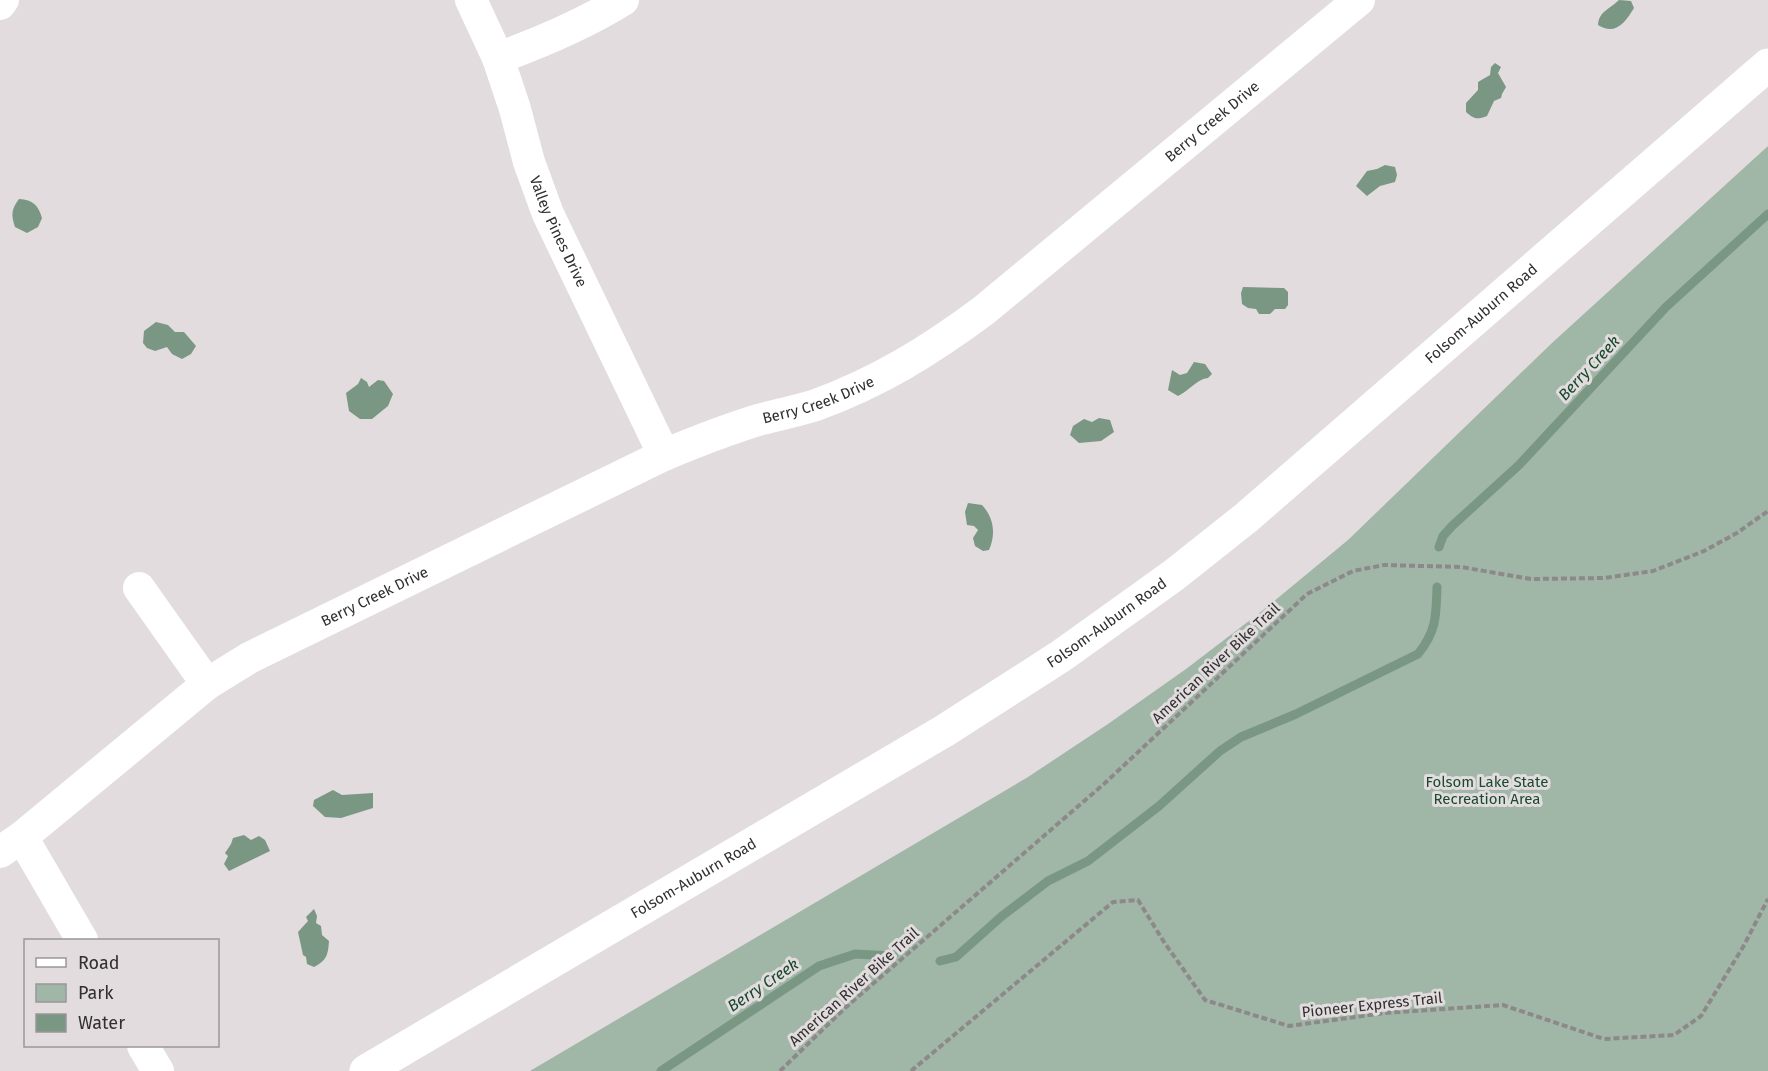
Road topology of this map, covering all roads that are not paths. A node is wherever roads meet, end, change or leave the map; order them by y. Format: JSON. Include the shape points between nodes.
{"nodes":[{"id":1,"x":3,"y":0,"type":"edge"},
{"id":2,"x":471,"y":0,"type":"edge"},
{"id":3,"x":623,"y":0,"type":"edge"},
{"id":4,"x":1359,"y":0,"type":"edge"},
{"id":5,"x":0,"y":4,"type":"edge"},
{"id":6,"x":498,"y":58,"type":"junction"},
{"id":7,"x":1768,"y":65,"type":"edge"},
{"id":8,"x":664,"y":455,"type":"junction"},
{"id":9,"x":140,"y":588,"type":"dead end"},
{"id":10,"x":207,"y":684,"type":"junction"},
{"id":11,"x":11,"y":845,"type":"edge"},
{"id":12,"x":81,"y":939,"type":"edge"},
{"id":13,"x":144,"y":1047,"type":"edge"},
{"id":14,"x":158,"y":1071,"type":"edge"},
{"id":15,"x":366,"y":1071,"type":"edge"}],
"edges":[{"from":1,"to":5,"type":"street"},
{"from":2,"to":6,"type":"street","name":"Valley Pines Drive"},
{"from":3,"to":6,"type":"street","via":[[550,39]]},
{"from":4,"to":8,"type":"street","name":"Berry Creek Drive","via":[[939,344],[855,389]]},
{"from":6,"to":8,"type":"street","name":"Valley Pines Drive","via":[[548,214]]},
{"from":7,"to":15,"type":"main road","name":"Folsom-Auburn Road","via":[[1247,517],[1061,656],[944,731]]},
{"from":8,"to":10,"type":"street","name":"Berry Creek Drive","via":[[249,658]]},
{"from":9,"to":10,"type":"street"},
{"from":10,"to":11,"type":"street","name":"Berry Creek Drive"},
{"from":11,"to":12,"type":"street","name":"Berry Creek Drive"},
{"from":13,"to":14,"type":"street"}]}
